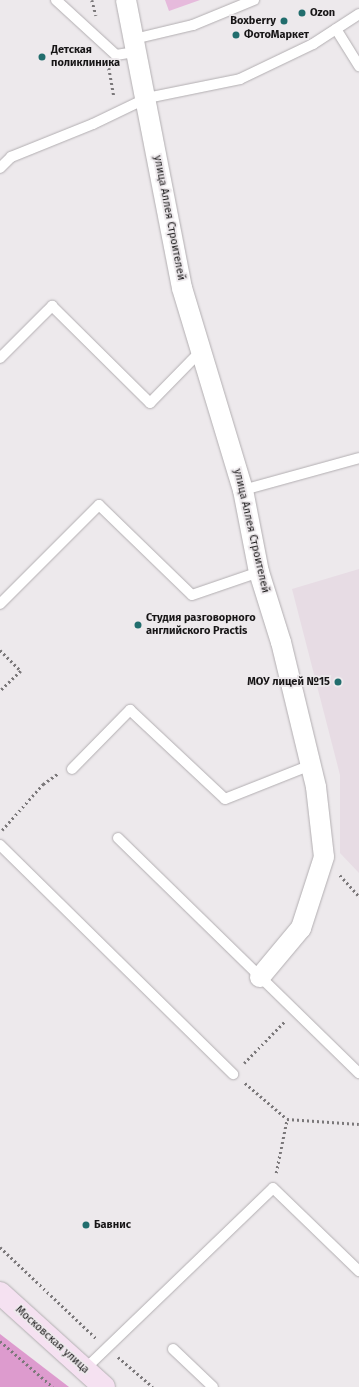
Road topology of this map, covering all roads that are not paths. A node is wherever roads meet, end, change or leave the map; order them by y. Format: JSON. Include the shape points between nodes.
{"nodes":[{"id":1,"x":56,"y":0,"type":"edge"},
{"id":2,"x":126,"y":0,"type":"edge"},
{"id":3,"x":254,"y":0,"type":"edge"},
{"id":4,"x":359,"y":14,"type":"edge"},
{"id":5,"x":336,"y":29,"type":"junction"},
{"id":6,"x":135,"y":45,"type":"junction"},
{"id":7,"x":359,"y":66,"type":"edge"},
{"id":8,"x":147,"y":98,"type":"junction"},
{"id":9,"x":0,"y":168,"type":"edge"},
{"id":10,"x":201,"y":351,"type":"junction"},
{"id":11,"x":0,"y":358,"type":"edge"},
{"id":12,"x":359,"y":458,"type":"edge"},
{"id":13,"x":243,"y":490,"type":"junction"},
{"id":14,"x":259,"y":572,"type":"junction"},
{"id":15,"x":0,"y":604,"type":"edge"},
{"id":16,"x":311,"y":765,"type":"junction"},
{"id":17,"x":72,"y":768,"type":"dead end"},
{"id":18,"x":118,"y":838,"type":"dead end"},
{"id":19,"x":0,"y":845,"type":"edge"},
{"id":20,"x":260,"y":977,"type":"junction"},
{"id":21,"x":359,"y":1073,"type":"edge"},
{"id":22,"x":234,"y":1074,"type":"road end"},
{"id":23,"x":359,"y":1271,"type":"edge"},
{"id":24,"x":0,"y":1293,"type":"edge"},
{"id":25,"x":173,"y":1349,"type":"dead end"},
{"id":26,"x":84,"y":1370,"type":"junction"},
{"id":27,"x":104,"y":1387,"type":"edge"},
{"id":28,"x":213,"y":1387,"type":"edge"}],
"edges":[{"from":1,"to":6,"type":"lane","via":[[116,55]]},
{"from":2,"to":6,"type":"street","name":"улица Аллея Строителей"},
{"from":3,"to":6,"type":"lane"},
{"from":4,"to":5,"type":"lane"},
{"from":5,"to":7,"type":"lane"},
{"from":5,"to":8,"type":"lane","via":[[314,44],[240,79]]},
{"from":6,"to":8,"type":"street","name":"улица Аллея Строителей"},
{"from":8,"to":9,"type":"lane","via":[[93,124],[12,157]]},
{"from":8,"to":10,"type":"street","name":"улица Аллея Строителей","via":[[182,288]]},
{"from":10,"to":11,"type":"lane","via":[[150,403],[52,306]]},
{"from":10,"to":13,"type":"street","name":"улица Аллея Строителей"},
{"from":12,"to":13,"type":"lane"},
{"from":13,"to":14,"type":"street","name":"улица Аллея Строителей"},
{"from":14,"to":15,"type":"lane","via":[[192,595],[99,505]]},
{"from":14,"to":16,"type":"street","name":"улица Аллея Строителей","via":[[280,642]]},
{"from":16,"to":17,"type":"lane","via":[[225,799],[130,710]]},
{"from":16,"to":20,"type":"street","name":"улица Аллея Строителей","via":[[324,857],[301,928]]},
{"from":18,"to":20,"type":"lane"},
{"from":19,"to":22,"type":"lane"},
{"from":20,"to":21,"type":"lane"},
{"from":23,"to":26,"type":"lane","via":[[273,1188]]},
{"from":24,"to":26,"type":"street","name":"Московская улица"},
{"from":25,"to":28,"type":"lane"},
{"from":26,"to":27,"type":"street","name":"Московская улица"}]}
